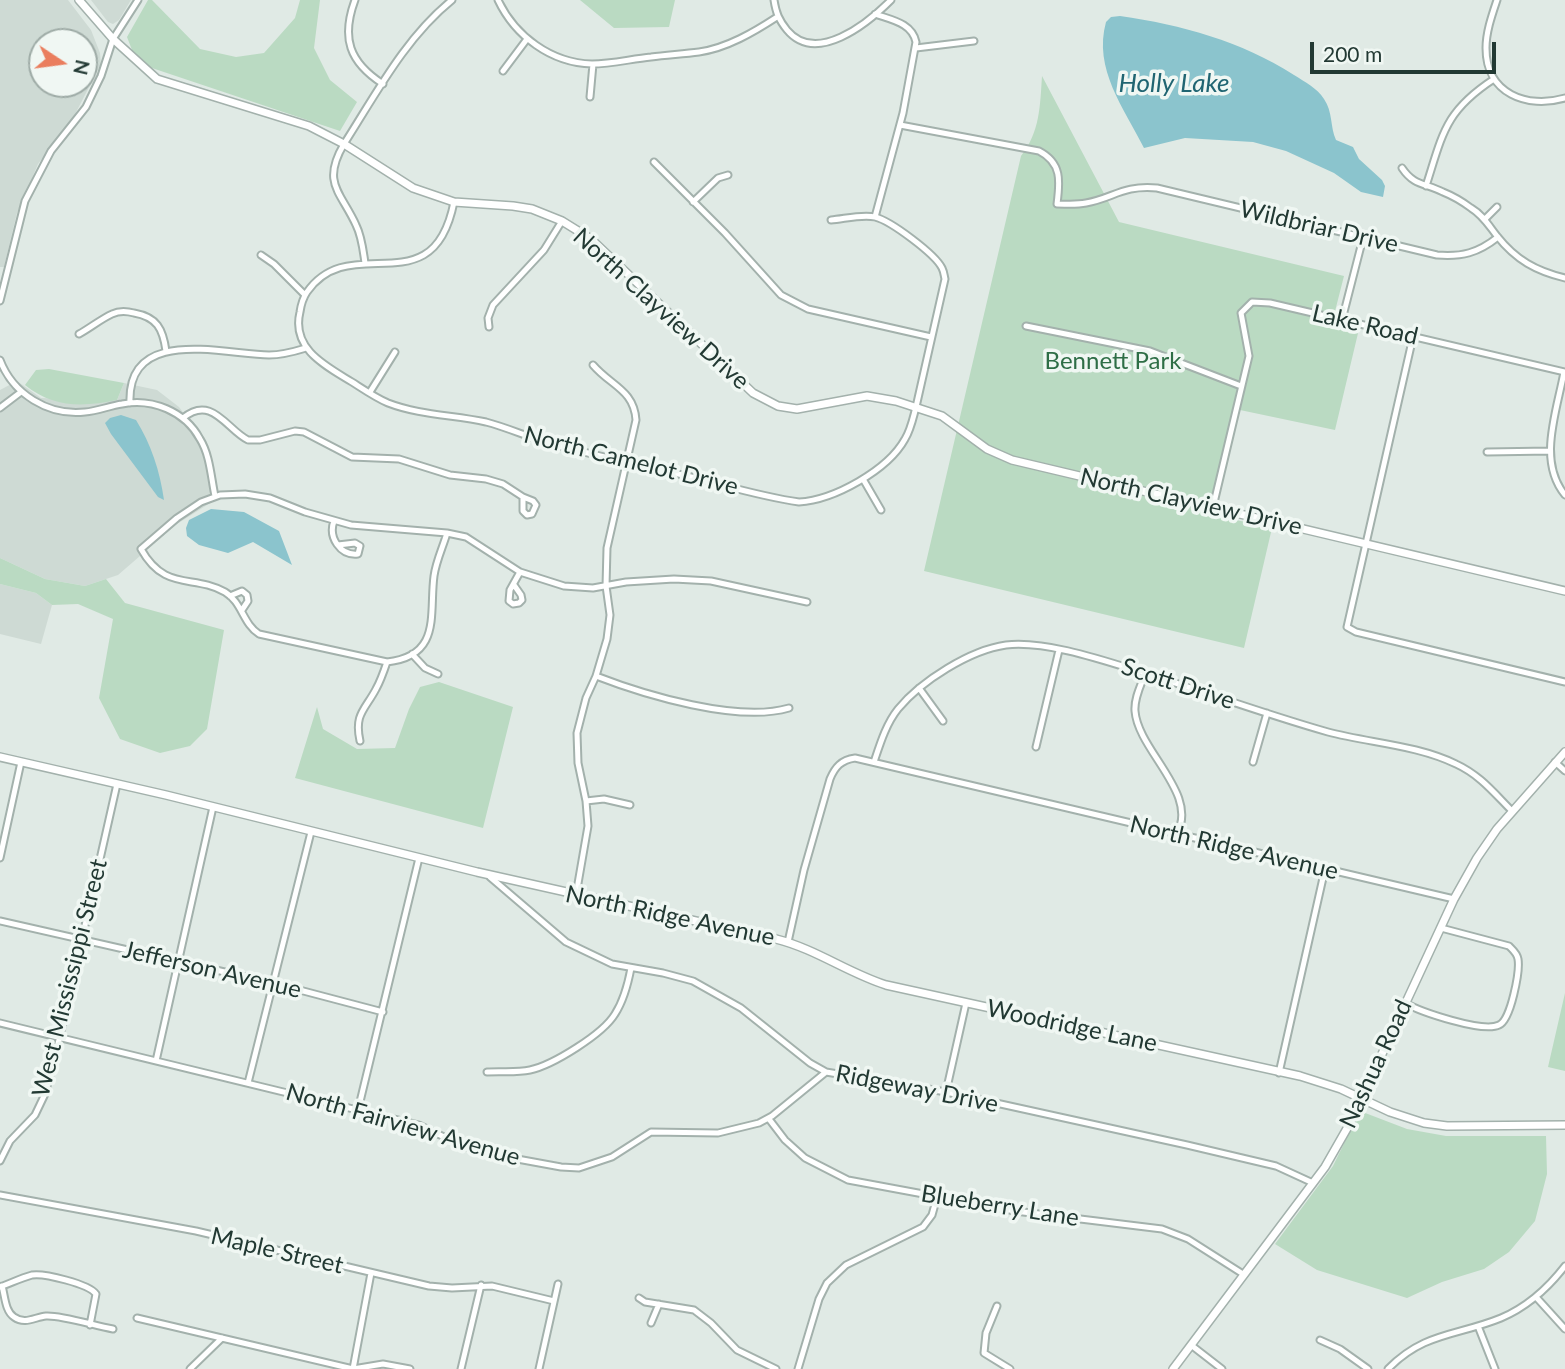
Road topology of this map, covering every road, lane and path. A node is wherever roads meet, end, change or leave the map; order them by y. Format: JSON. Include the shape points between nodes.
{"nodes":[{"id":1,"x":79,"y":0,"type":"edge"},
{"id":2,"x":138,"y":0,"type":"edge"},
{"id":3,"x":355,"y":0,"type":"edge"},
{"id":4,"x":452,"y":0,"type":"edge"},
{"id":5,"x":498,"y":0,"type":"edge"},
{"id":6,"x":774,"y":0,"type":"edge"},
{"id":7,"x":891,"y":0,"type":"edge"},
{"id":8,"x":1497,"y":0,"type":"edge"},
{"id":9,"x":875,"y":14,"type":"junction"},
{"id":10,"x":777,"y":17,"type":"junction"},
{"id":11,"x":527,"y":38,"type":"junction"},
{"id":12,"x":113,"y":39,"type":"junction"},
{"id":13,"x":974,"y":41,"type":"dead end"},
{"id":14,"x":916,"y":48,"type":"junction"},
{"id":15,"x":593,"y":64,"type":"junction"},
{"id":16,"x":503,"y":71,"type":"dead end"},
{"id":17,"x":1494,"y":79,"type":"junction"},
{"id":18,"x":383,"y":84,"type":"junction"},
{"id":19,"x":590,"y":97,"type":"dead end"},
{"id":20,"x":1565,"y":98,"type":"edge"},
{"id":21,"x":900,"y":125,"type":"junction"},
{"id":22,"x":344,"y":144,"type":"junction"},
{"id":23,"x":654,"y":162,"type":"dead end"},
{"id":24,"x":1402,"y":169,"type":"dead end"},
{"id":25,"x":728,"y":175,"type":"dead end"},
{"id":26,"x":1426,"y":186,"type":"junction"},
{"id":27,"x":454,"y":202,"type":"junction"},
{"id":28,"x":692,"y":202,"type":"junction"},
{"id":29,"x":1497,"y":207,"type":"dead end"},
{"id":30,"x":875,"y":217,"type":"junction"},
{"id":31,"x":1485,"y":219,"type":"junction"},
{"id":32,"x":831,"y":220,"type":"dead end"},
{"id":33,"x":562,"y":221,"type":"junction"},
{"id":34,"x":1498,"y":237,"type":"junction"},
{"id":35,"x":1363,"y":238,"type":"junction"},
{"id":36,"x":261,"y":255,"type":"dead end"},
{"id":37,"x":365,"y":263,"type":"junction"},
{"id":38,"x":1565,"y":278,"type":"edge"},
{"id":39,"x":305,"y":295,"type":"junction"},
{"id":40,"x":0,"y":301,"type":"edge"},
{"id":41,"x":1342,"y":320,"type":"junction"},
{"id":42,"x":1027,"y":326,"type":"dead end"},
{"id":43,"x":489,"y":327,"type":"dead end"},
{"id":44,"x":79,"y":334,"type":"dead end"},
{"id":45,"x":931,"y":337,"type":"junction"},
{"id":46,"x":1413,"y":337,"type":"junction"},
{"id":47,"x":306,"y":348,"type":"junction"},
{"id":48,"x":166,"y":351,"type":"junction"},
{"id":49,"x":395,"y":352,"type":"dead end"},
{"id":50,"x":0,"y":360,"type":"edge"},
{"id":51,"x":593,"y":365,"type":"dead end"},
{"id":52,"x":1565,"y":372,"type":"edge"},
{"id":53,"x":1241,"y":386,"type":"junction"},
{"id":54,"x":21,"y":392,"type":"junction"},
{"id":55,"x":370,"y":392,"type":"junction"},
{"id":56,"x":130,"y":403,"type":"junction"},
{"id":57,"x":916,"y":407,"type":"junction"},
{"id":58,"x":0,"y":408,"type":"edge"},
{"id":59,"x":183,"y":418,"type":"junction"},
{"id":60,"x":1550,"y":451,"type":"junction"},
{"id":61,"x":1487,"y":452,"type":"dead end"},
{"id":62,"x":628,"y":462,"type":"junction"},
{"id":63,"x":863,"y":478,"type":"junction"},
{"id":64,"x":1565,"y":495,"type":"edge"},
{"id":65,"x":215,"y":496,"type":"junction"},
{"id":66,"x":523,"y":497,"type":"dead end"},
{"id":67,"x":1213,"y":508,"type":"junction"},
{"id":68,"x":881,"y":510,"type":"dead end"},
{"id":69,"x":334,"y":521,"type":"junction"},
{"id":70,"x":447,"y":533,"type":"junction"},
{"id":71,"x":338,"y":544,"type":"dead end"},
{"id":72,"x":1366,"y":544,"type":"junction"},
{"id":73,"x":520,"y":572,"type":"junction"},
{"id":74,"x":514,"y":585,"type":"dead end"},
{"id":75,"x":606,"y":586,"type":"junction"},
{"id":76,"x":1565,"y":592,"type":"edge"},
{"id":77,"x":230,"y":596,"type":"junction"},
{"id":78,"x":807,"y":602,"type":"dead end"},
{"id":79,"x":242,"y":610,"type":"junction"},
{"id":80,"x":1059,"y":650,"type":"junction"},
{"id":81,"x":412,"y":654,"type":"junction"},
{"id":82,"x":387,"y":662,"type":"junction"},
{"id":83,"x":438,"y":674,"type":"dead end"},
{"id":84,"x":1145,"y":674,"type":"junction"},
{"id":85,"x":596,"y":676,"type":"junction"},
{"id":86,"x":1565,"y":682,"type":"edge"},
{"id":87,"x":919,"y":688,"type":"junction"},
{"id":88,"x":789,"y":708,"type":"dead end"},
{"id":89,"x":1268,"y":713,"type":"junction"},
{"id":90,"x":943,"y":721,"type":"dead end"},
{"id":91,"x":360,"y":741,"type":"dead end"},
{"id":92,"x":1036,"y":747,"type":"dead end"},
{"id":93,"x":1565,"y":752,"type":"edge"},
{"id":94,"x":0,"y":757,"type":"edge"},
{"id":95,"x":22,"y":762,"type":"junction"},
{"id":96,"x":874,"y":762,"type":"junction"},
{"id":97,"x":1253,"y":762,"type":"dead end"},
{"id":98,"x":1555,"y":762,"type":"junction"},
{"id":99,"x":1565,"y":771,"type":"edge"},
{"id":100,"x":117,"y":784,"type":"junction"},
{"id":101,"x":586,"y":801,"type":"junction"},
{"id":102,"x":630,"y":805,"type":"dead end"},
{"id":103,"x":213,"y":807,"type":"junction"},
{"id":104,"x":1512,"y":811,"type":"junction"},
{"id":105,"x":311,"y":832,"type":"junction"},
{"id":106,"x":1175,"y":835,"type":"junction"},
{"id":107,"x":0,"y":858,"type":"edge"},
{"id":108,"x":419,"y":858,"type":"junction"},
{"id":109,"x":1325,"y":869,"type":"junction"},
{"id":110,"x":488,"y":874,"type":"junction"},
{"id":111,"x":576,"y":895,"type":"junction"},
{"id":112,"x":1454,"y":899,"type":"junction"},
{"id":113,"x":0,"y":921,"type":"edge"},
{"id":114,"x":1441,"y":928,"type":"junction"},
{"id":115,"x":82,"y":938,"type":"junction"},
{"id":116,"x":788,"y":942,"type":"junction"},
{"id":117,"x":178,"y":963,"type":"junction"},
{"id":118,"x":631,"y":968,"type":"junction"},
{"id":119,"x":273,"y":983,"type":"junction"},
{"id":120,"x":966,"y":1003,"type":"junction"},
{"id":121,"x":1405,"y":1003,"type":"junction"},
{"id":122,"x":383,"y":1012,"type":"junction"},
{"id":123,"x":0,"y":1023,"type":"edge"},
{"id":124,"x":60,"y":1036,"type":"junction"},
{"id":125,"x":156,"y":1061,"type":"junction"},
{"id":126,"x":487,"y":1072,"type":"dead end"},
{"id":127,"x":826,"y":1072,"type":"junction"},
{"id":128,"x":1279,"y":1073,"type":"junction"},
{"id":129,"x":248,"y":1083,"type":"junction"},
{"id":130,"x":946,"y":1092,"type":"junction"},
{"id":131,"x":1360,"y":1098,"type":"junction"},
{"id":132,"x":358,"y":1110,"type":"junction"},
{"id":133,"x":769,"y":1119,"type":"junction"},
{"id":134,"x":1565,"y":1125,"type":"edge"},
{"id":135,"x":0,"y":1161,"type":"edge"},
{"id":136,"x":1313,"y":1183,"type":"junction"},
{"id":137,"x":0,"y":1195,"type":"edge"},
{"id":138,"x":937,"y":1197,"type":"junction"},
{"id":139,"x":1565,"y":1266,"type":"edge"},
{"id":140,"x":372,"y":1273,"type":"junction"},
{"id":141,"x":1243,"y":1274,"type":"junction"},
{"id":142,"x":558,"y":1284,"type":"dead end"},
{"id":143,"x":481,"y":1285,"type":"junction"},
{"id":144,"x":1,"y":1287,"type":"edge"},
{"id":145,"x":1536,"y":1297,"type":"junction"},
{"id":146,"x":639,"y":1298,"type":"dead end"},
{"id":147,"x":554,"y":1301,"type":"junction"},
{"id":148,"x":659,"y":1304,"type":"junction"},
{"id":149,"x":997,"y":1306,"type":"dead end"},
{"id":150,"x":137,"y":1318,"type":"dead end"},
{"id":151,"x":651,"y":1323,"type":"dead end"},
{"id":152,"x":90,"y":1325,"type":"junction"},
{"id":153,"x":1478,"y":1326,"type":"junction"},
{"id":154,"x":113,"y":1329,"type":"dead end"},
{"id":155,"x":1565,"y":1329,"type":"edge"},
{"id":156,"x":222,"y":1338,"type":"junction"},
{"id":157,"x":1320,"y":1340,"type":"dead end"},
{"id":158,"x":1191,"y":1345,"type":"junction"},
{"id":159,"x":1006,"y":1368,"type":"edge"},
{"id":160,"x":190,"y":1369,"type":"edge"},
{"id":161,"x":353,"y":1369,"type":"edge"},
{"id":162,"x":411,"y":1369,"type":"edge"},
{"id":163,"x":461,"y":1369,"type":"edge"},
{"id":164,"x":539,"y":1369,"type":"edge"},
{"id":165,"x":776,"y":1369,"type":"edge"},
{"id":166,"x":798,"y":1369,"type":"edge"},
{"id":167,"x":1173,"y":1369,"type":"edge"},
{"id":168,"x":1222,"y":1369,"type":"edge"},
{"id":169,"x":1368,"y":1369,"type":"edge"},
{"id":170,"x":1388,"y":1369,"type":"edge"},
{"id":171,"x":1495,"y":1369,"type":"edge"}],
"edges":[{"from":1,"to":12,"type":"street","name":"North Clayview Drive"},
{"from":2,"to":12,"type":"street"},
{"from":3,"to":18,"type":"street","via":[[348,31],[351,48],[365,71]]},
{"from":4,"to":18,"type":"street","via":[[421,29]]},
{"from":5,"to":11,"type":"street"},
{"from":6,"to":10,"type":"street"},
{"from":7,"to":9,"type":"street"},
{"from":8,"to":17,"type":"street","via":[[1486,47]]},
{"from":9,"to":10,"type":"street","via":[[834,41],[818,45],[794,37]]},
{"from":9,"to":14,"type":"street","via":[[907,26]]},
{"from":10,"to":15,"type":"street","via":[[739,39],[702,52]]},
{"from":11,"to":15,"type":"street","via":[[555,56]]},
{"from":11,"to":16,"type":"street"},
{"from":12,"to":22,"type":"street","name":"North Clayview Drive","via":[[157,79],[310,126]]},
{"from":12,"to":40,"type":"street","via":[[86,107],[51,151],[25,201]]},
{"from":13,"to":14,"type":"street"},
{"from":14,"to":21,"type":"street"},
{"from":15,"to":19,"type":"street"},
{"from":17,"to":20,"type":"street","via":[[1521,99],[1548,102]]},
{"from":17,"to":26,"type":"street","via":[[1460,105],[1446,127]]},
{"from":18,"to":22,"type":"street"},
{"from":21,"to":30,"type":"street"},
{"from":21,"to":35,"type":"street","name":"Wildbriar Drive","via":[[1039,151],[1058,170],[1057,204],[1087,203],[1128,188],[1157,188]]},
{"from":22,"to":27,"type":"street","name":"North Clayview Drive","via":[[413,188]]},
{"from":22,"to":37,"type":"street","via":[[333,181],[356,225]]},
{"from":23,"to":28,"type":"street"},
{"from":24,"to":26,"type":"street","via":[[1409,179]]},
{"from":25,"to":28,"type":"street","via":[[718,178]]},
{"from":26,"to":31,"type":"street"},
{"from":27,"to":33,"type":"street","name":"North Clayview Drive","via":[[516,206]]},
{"from":27,"to":37,"type":"street","via":[[445,234],[425,255],[409,262]]},
{"from":28,"to":45,"type":"street","via":[[796,305]]},
{"from":29,"to":31,"type":"street"},
{"from":30,"to":32,"type":"street"},
{"from":30,"to":45,"type":"street","name":"North Camelot Drive","via":[[902,232],[942,267],[944,282]]},
{"from":31,"to":34,"type":"street"},
{"from":33,"to":43,"type":"street","via":[[544,250],[493,305]]},
{"from":33,"to":57,"type":"street","name":"North Clayview Drive","via":[[591,239],[753,393],[797,409],[867,397]]},
{"from":34,"to":35,"type":"street","name":"Wildbriar Drive","via":[[1474,253],[1452,256]]},
{"from":34,"to":38,"type":"street","via":[[1530,267]]},
{"from":35,"to":41,"type":"street"},
{"from":36,"to":39,"type":"street"},
{"from":37,"to":39,"type":"street","via":[[323,276]]},
{"from":39,"to":47,"type":"street","via":[[298,323]]},
{"from":41,"to":46,"type":"street","name":"Lake Road"},
{"from":41,"to":53,"type":"street","name":"Lake Road","via":[[1259,302],[1248,304],[1241,313],[1249,356]]},
{"from":42,"to":53,"type":"street","via":[[1150,351]]},
{"from":44,"to":48,"type":"street","via":[[113,313],[132,312],[157,322]]},
{"from":45,"to":57,"type":"street","name":"North Camelot Drive"},
{"from":46,"to":52,"type":"street","name":"Lake Road"},
{"from":46,"to":72,"type":"street"},
{"from":47,"to":48,"type":"street","via":[[269,355],[213,349]]},
{"from":47,"to":55,"type":"street","name":"North Camelot Drive","via":[[320,362]]},
{"from":48,"to":56,"type":"street","via":[[139,367],[131,384]]},
{"from":49,"to":55,"type":"street"},
{"from":50,"to":54,"type":"street"},
{"from":51,"to":62,"type":"street","via":[[634,403],[636,420]]},
{"from":52,"to":60,"type":"street"},
{"from":53,"to":67,"type":"street"},
{"from":54,"to":56,"type":"street","via":[[36,403],[72,413]]},
{"from":54,"to":58,"type":"street"},
{"from":55,"to":62,"type":"street","name":"North Camelot Drive","via":[[404,409],[487,423]]},
{"from":56,"to":59,"type":"street","via":[[161,406]]},
{"from":57,"to":63,"type":"street","name":"North Camelot Drive","via":[[901,446]]},
{"from":57,"to":67,"type":"street","name":"North Clayview Drive","via":[[942,416],[987,449],[1012,460]]},
{"from":59,"to":65,"type":"street","via":[[205,449]]},
{"from":59,"to":66,"type":"street","via":[[197,411],[216,413],[243,438],[254,441],[304,432],[352,457],[399,459],[450,475],[486,479]]},
{"from":60,"to":61,"type":"street"},
{"from":60,"to":64,"type":"street","via":[[1553,475]]},
{"from":62,"to":63,"type":"street","name":"North Camelot Drive","via":[[799,502],[820,500]]},
{"from":62,"to":75,"type":"street","via":[[607,548]]},
{"from":63,"to":68,"type":"street"},
{"from":65,"to":69,"type":"street","via":[[258,495]]},
{"from":65,"to":77,"type":"street","via":[[177,518],[141,549],[166,575]]},
{"from":67,"to":72,"type":"street","name":"North Clayview Drive"},
{"from":69,"to":70,"type":"street"},
{"from":69,"to":71,"type":"street","via":[[332,532]]},
{"from":70,"to":73,"type":"street","via":[[474,541]]},
{"from":70,"to":81,"type":"street","via":[[435,572],[432,625],[426,640]]},
{"from":72,"to":76,"type":"street","name":"North Clayview Drive"},
{"from":72,"to":86,"type":"street","via":[[1347,628]]},
{"from":73,"to":74,"type":"street"},
{"from":73,"to":75,"type":"street","via":[[564,586]]},
{"from":75,"to":78,"type":"street","via":[[674,579],[711,581]]},
{"from":75,"to":85,"type":"street","via":[[610,615]]},
{"from":77,"to":79,"type":"street"},
{"from":77,"to":79,"type":"street","via":[[242,591],[247,595]]},
{"from":79,"to":82,"type":"street","via":[[259,634]]},
{"from":80,"to":84,"type":"street","name":"Scott Drive"},
{"from":80,"to":87,"type":"street","name":"Scott Drive","via":[[1007,645],[979,653]]},
{"from":80,"to":92,"type":"street"},
{"from":81,"to":82,"type":"street"},
{"from":81,"to":83,"type":"street"},
{"from":82,"to":91,"type":"street","via":[[376,691],[359,716]]},
{"from":84,"to":89,"type":"street","name":"Scott Drive"},
{"from":84,"to":106,"type":"street","via":[[1135,714],[1181,802],[1183,820]]},
{"from":85,"to":88,"type":"street","via":[[682,703],[772,713]]},
{"from":85,"to":101,"type":"street","via":[[577,733]]},
{"from":87,"to":90,"type":"street"},
{"from":87,"to":96,"type":"street","name":"Scott Drive","via":[[897,710]]},
{"from":89,"to":97,"type":"street"},
{"from":89,"to":104,"type":"street","name":"Scott Drive","via":[[1447,760],[1480,779]]},
{"from":93,"to":98,"type":"street","name":"Nashua Road"},
{"from":94,"to":95,"type":"street","name":"North Ridge Avenue"},
{"from":95,"to":100,"type":"street","name":"North Ridge Avenue"},
{"from":95,"to":107,"type":"street"},
{"from":96,"to":106,"type":"street","name":"North Ridge Avenue"},
{"from":96,"to":116,"type":"street","name":"North Ridge Avenue","via":[[851,758],[833,771],[813,833]]},
{"from":98,"to":99,"type":"street"},
{"from":98,"to":104,"type":"street","name":"Nashua Road"},
{"from":100,"to":103,"type":"street","name":"North Ridge Avenue"},
{"from":100,"to":115,"type":"street","name":"West Mississippi Street"},
{"from":101,"to":102,"type":"street","via":[[604,799]]},
{"from":101,"to":111,"type":"street","via":[[588,826]]},
{"from":103,"to":105,"type":"street","name":"North Ridge Avenue"},
{"from":103,"to":117,"type":"street"},
{"from":104,"to":112,"type":"street","name":"Nashua Road"},
{"from":105,"to":108,"type":"street","name":"North Ridge Avenue"},
{"from":105,"to":119,"type":"street"},
{"from":106,"to":109,"type":"street","name":"North Ridge Avenue"},
{"from":108,"to":110,"type":"street","name":"North Ridge Avenue"},
{"from":108,"to":122,"type":"street"},
{"from":109,"to":112,"type":"street","name":"North Ridge Avenue"},
{"from":109,"to":128,"type":"street"},
{"from":110,"to":111,"type":"street","name":"North Ridge Avenue"},
{"from":110,"to":118,"type":"street","name":"Ridgeway Drive","via":[[566,942]]},
{"from":111,"to":116,"type":"street","name":"North Ridge Avenue"},
{"from":112,"to":114,"type":"street","name":"Nashua Road"},
{"from":113,"to":115,"type":"street","name":"Jefferson Avenue"},
{"from":114,"to":121,"type":"street","name":"Nashua Road"},
{"from":114,"to":121,"type":"street","via":[[1515,951],[1519,963],[1508,1017],[1487,1027],[1431,1015]]},
{"from":115,"to":117,"type":"street","name":"Jefferson Avenue"},
{"from":115,"to":124,"type":"street","name":"West Mississippi Street"},
{"from":116,"to":120,"type":"street","name":"Woodridge Lane","via":[[877,982]]},
{"from":117,"to":119,"type":"street","name":"Jefferson Avenue"},
{"from":117,"to":125,"type":"street"},
{"from":118,"to":126,"type":"street","via":[[626,990],[608,1024],[539,1067]]},
{"from":118,"to":127,"type":"street","name":"Ridgeway Drive","via":[[675,976],[711,990]]},
{"from":119,"to":122,"type":"street","name":"Jefferson Avenue"},
{"from":119,"to":129,"type":"street"},
{"from":120,"to":128,"type":"street","name":"Woodridge Lane"},
{"from":120,"to":130,"type":"street"},
{"from":121,"to":131,"type":"street","name":"Nashua Road"},
{"from":122,"to":132,"type":"street"},
{"from":123,"to":124,"type":"street","name":"North Fairview Avenue"},
{"from":124,"to":125,"type":"street","name":"North Fairview Avenue"},
{"from":124,"to":135,"type":"street","name":"West Mississippi Street","via":[[39,1108],[10,1141]]},
{"from":125,"to":129,"type":"street","name":"North Fairview Avenue"},
{"from":127,"to":130,"type":"street","name":"Ridgeway Drive"},
{"from":127,"to":133,"type":"street","name":"North Fairview Avenue"},
{"from":128,"to":131,"type":"street","name":"Woodridge Lane","via":[[1321,1082]]},
{"from":129,"to":132,"type":"street","name":"North Fairview Avenue"},
{"from":130,"to":136,"type":"street","name":"Ridgeway Drive","via":[[1276,1166]]},
{"from":131,"to":134,"type":"street","via":[[1436,1125]]},
{"from":131,"to":136,"type":"street","name":"Nashua Road"},
{"from":132,"to":133,"type":"street","name":"North Fairview Avenue","via":[[425,1127],[490,1154],[572,1168],[612,1157],[651,1132],[718,1133]]},
{"from":133,"to":138,"type":"street","name":"Blueberry Lane","via":[[797,1151],[833,1174]]},
{"from":136,"to":141,"type":"street","name":"Nashua Road"},
{"from":137,"to":140,"type":"street","name":"Maple Street","via":[[196,1231]]},
{"from":138,"to":141,"type":"street","name":"Blueberry Lane","via":[[1015,1212],[1162,1229],[1188,1239]]},
{"from":138,"to":166,"type":"street","via":[[923,1227],[846,1265],[827,1283]]},
{"from":139,"to":145,"type":"street"},
{"from":140,"to":143,"type":"street","name":"Maple Street","via":[[429,1286]]},
{"from":140,"to":161,"type":"street"},
{"from":141,"to":158,"type":"street","name":"Nashua Road"},
{"from":142,"to":147,"type":"street"},
{"from":143,"to":147,"type":"street","name":"Maple Street"},
{"from":143,"to":163,"type":"street"},
{"from":144,"to":152,"type":"street","via":[[11,1315],[20,1320],[49,1316]]},
{"from":144,"to":152,"type":"street","via":[[32,1275],[88,1287],[96,1294]]},
{"from":145,"to":153,"type":"street"},
{"from":145,"to":155,"type":"street"},
{"from":146,"to":148,"type":"street"},
{"from":147,"to":164,"type":"street"},
{"from":148,"to":151,"type":"street"},
{"from":148,"to":165,"type":"street","via":[[694,1310],[737,1350]]},
{"from":149,"to":159,"type":"street","via":[[984,1353]]},
{"from":150,"to":156,"type":"street"},
{"from":152,"to":154,"type":"street"},
{"from":153,"to":170,"type":"street","via":[[1427,1340]]},
{"from":153,"to":171,"type":"street"},
{"from":156,"to":160,"type":"street"},
{"from":156,"to":161,"type":"street"},
{"from":157,"to":169,"type":"street"},
{"from":158,"to":167,"type":"street","name":"Nashua Road"},
{"from":158,"to":168,"type":"street"},
{"from":161,"to":162,"type":"street","via":[[383,1364]]}]}
